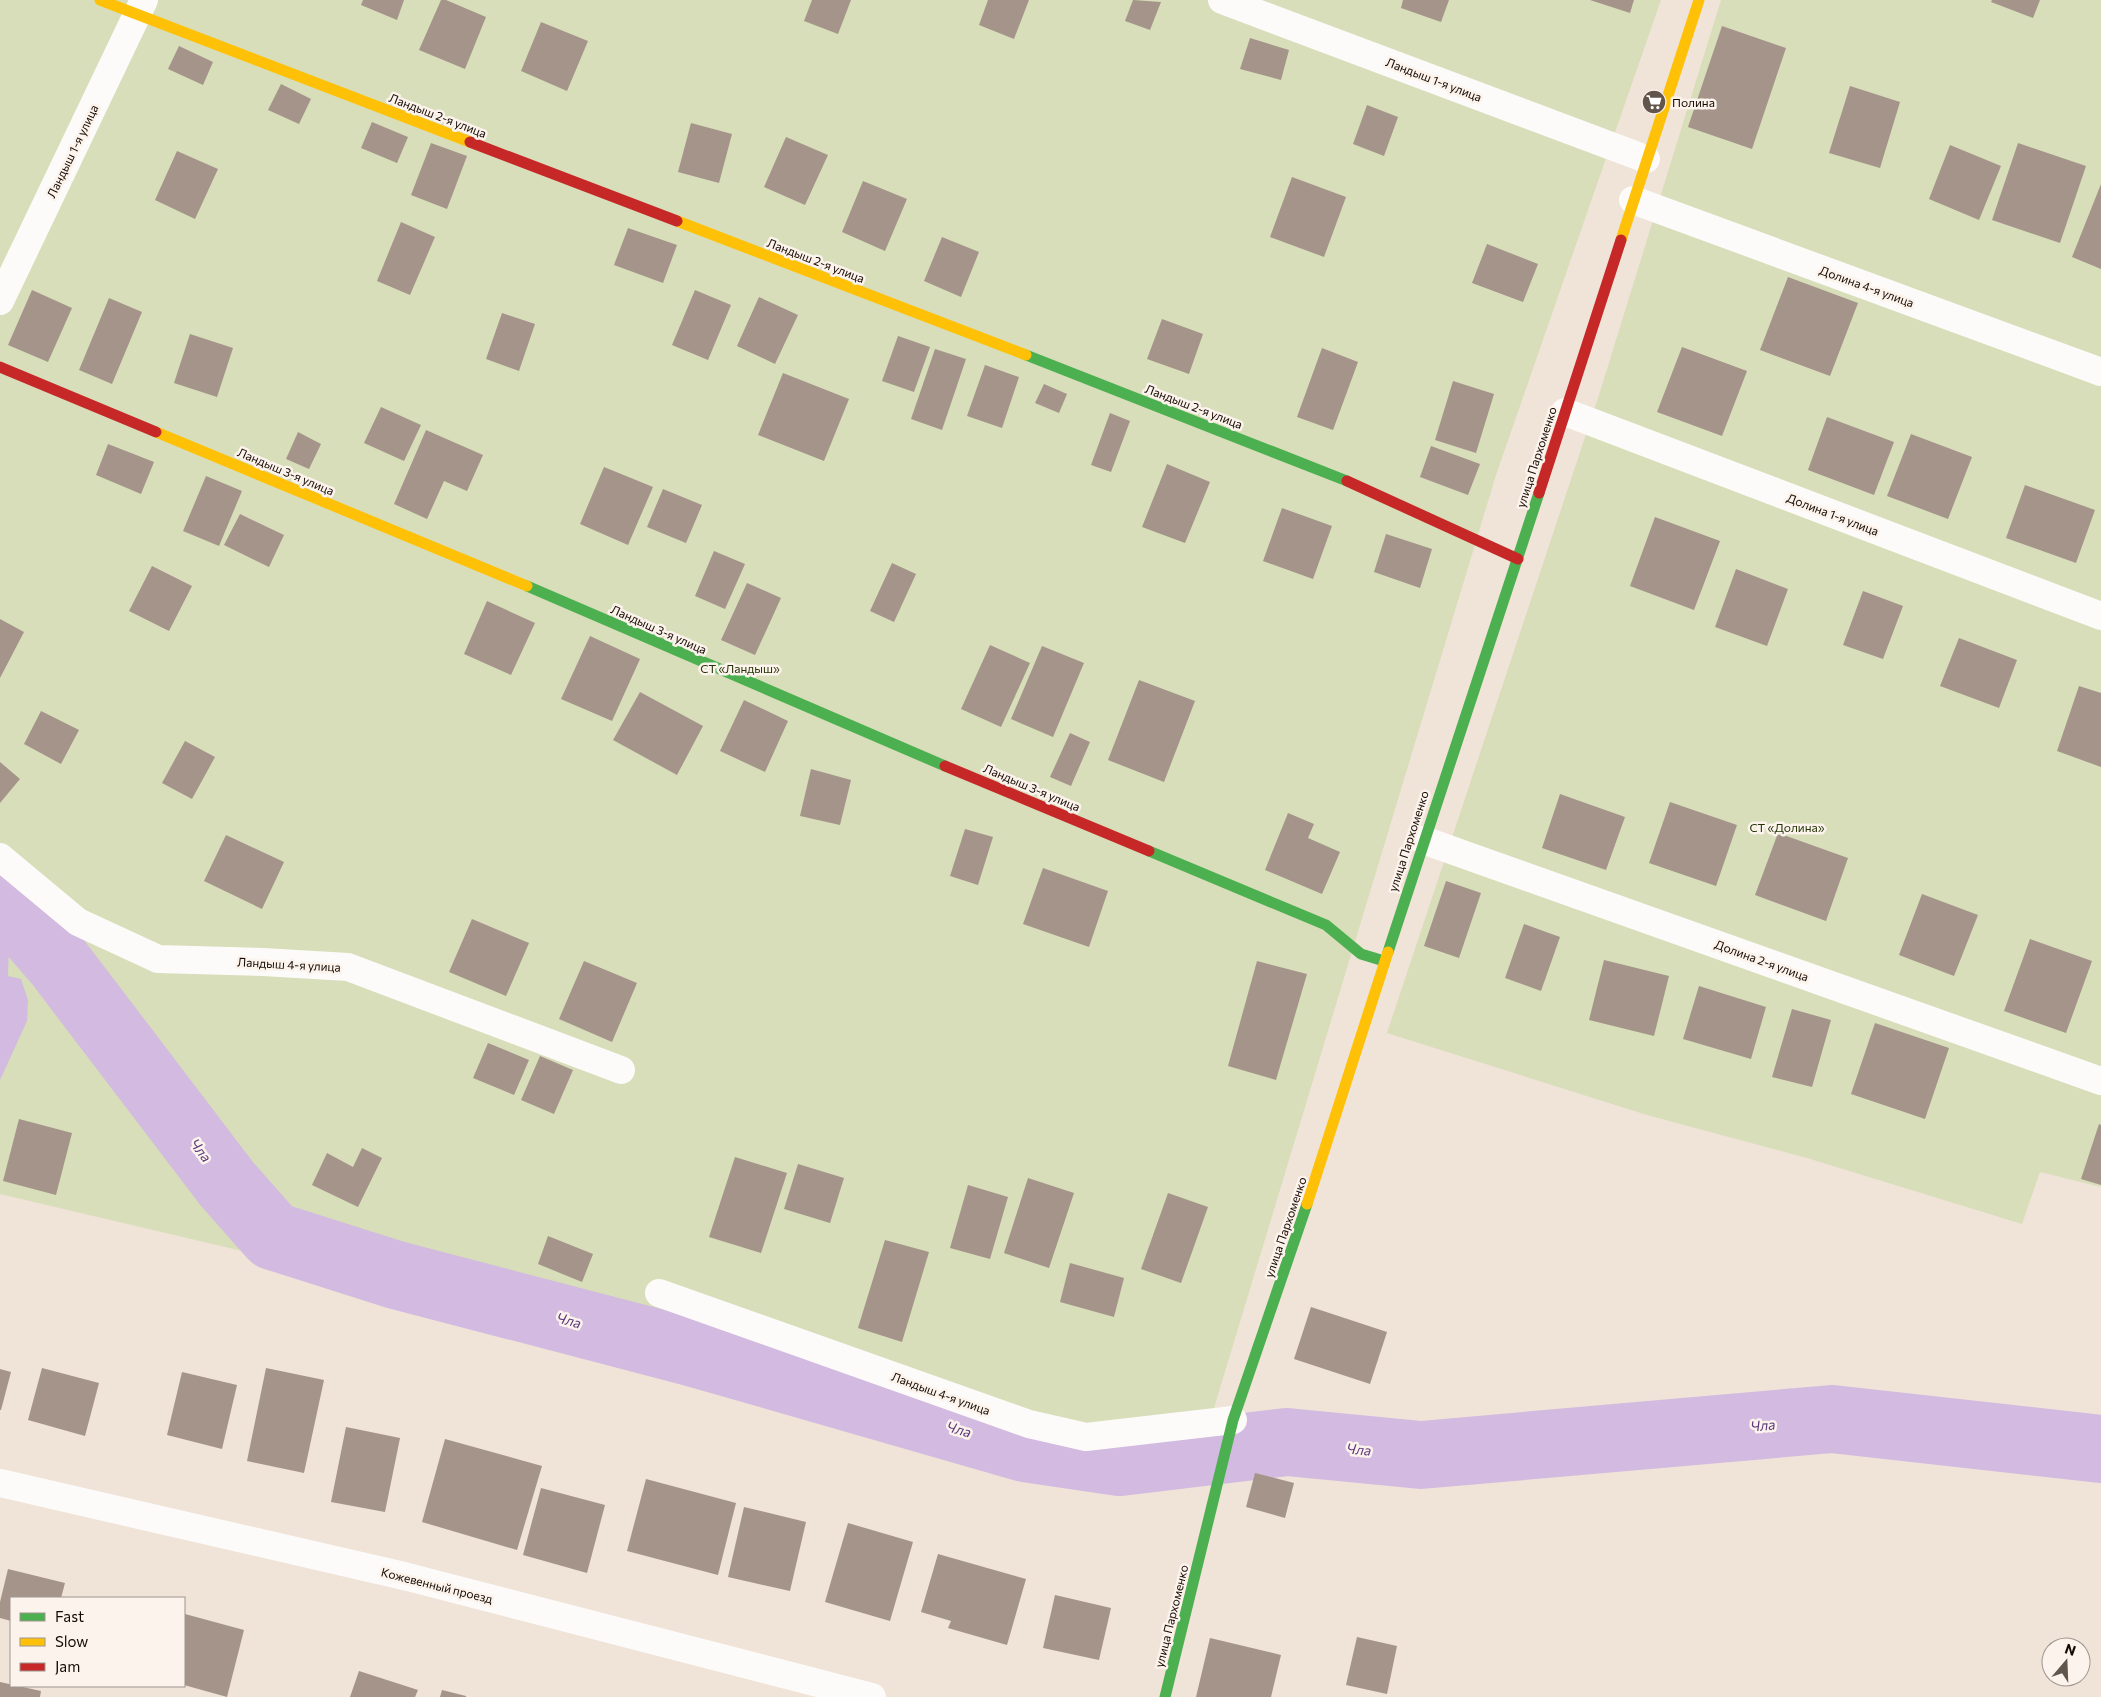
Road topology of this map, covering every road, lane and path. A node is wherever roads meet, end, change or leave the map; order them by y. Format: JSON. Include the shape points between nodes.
{"nodes":[{"id":1,"x":100,"y":0,"type":"edge"},
{"id":2,"x":1222,"y":0,"type":"edge"},
{"id":3,"x":1699,"y":0,"type":"edge"},
{"id":4,"x":141,"y":7,"type":"edge"},
{"id":5,"x":1646,"y":159,"type":"junction"},
{"id":6,"x":1633,"y":200,"type":"junction"},
{"id":7,"x":0,"y":301,"type":"edge"},
{"id":8,"x":0,"y":368,"type":"edge"},
{"id":9,"x":2101,"y":372,"type":"edge"},
{"id":10,"x":1565,"y":412,"type":"junction"},
{"id":11,"x":1518,"y":558,"type":"junction"},
{"id":12,"x":2101,"y":616,"type":"edge"},
{"id":13,"x":1423,"y":840,"type":"junction"},
{"id":14,"x":0,"y":857,"type":"edge"},
{"id":15,"x":1384,"y":961,"type":"junction"},
{"id":16,"x":621,"y":1070,"type":"dead end"},
{"id":17,"x":2101,"y":1081,"type":"edge"},
{"id":18,"x":659,"y":1293,"type":"dead end"},
{"id":19,"x":1231,"y":1428,"type":"junction"},
{"id":20,"x":0,"y":1483,"type":"edge"},
{"id":21,"x":872,"y":1697,"type":"edge"},
{"id":22,"x":1165,"y":1697,"type":"edge"}],
"edges":[{"from":1,"to":4,"type":"street","name":"Ландыш 2-я улица"},
{"from":2,"to":5,"type":"street","name":"Ландыш 1-я улица"},
{"from":3,"to":5,"type":"street","name":"улица Пархоменко"},
{"from":4,"to":7,"type":"street","name":"Ландыш 1-я улица"},
{"from":4,"to":11,"type":"street","name":"Ландыш 2-я улица","via":[[1322,469]]},
{"from":5,"to":6,"type":"street","name":"улица Пархоменко"},
{"from":6,"to":9,"type":"street","name":"Долина 4-я улица"},
{"from":6,"to":10,"type":"street","name":"улица Пархоменко"},
{"from":8,"to":15,"type":"street","name":"Ландыш 3-я улица","via":[[536,590],[826,716],[1326,925],[1361,954]]},
{"from":10,"to":11,"type":"street","name":"улица Пархоменко"},
{"from":10,"to":12,"type":"street","name":"Долина 1-я улица"},
{"from":11,"to":13,"type":"street","name":"улица Пархоменко"},
{"from":13,"to":15,"type":"street","name":"улица Пархоменко"},
{"from":13,"to":17,"type":"street","name":"Долина 2-я улица"},
{"from":14,"to":16,"type":"street","name":"Ландыш 4-я улица","via":[[78,922],[158,960],[348,968]]},
{"from":15,"to":19,"type":"street","name":"улица Пархоменко","via":[[1322,1161]]},
{"from":18,"to":19,"type":"street","name":"Ландыш 4-я улица","via":[[1029,1424],[1086,1437]]},
{"from":19,"to":22,"type":"street","name":"улица Пархоменко"},
{"from":20,"to":21,"type":"street","name":"Кожевенный проезд","via":[[404,1576]]}]}
